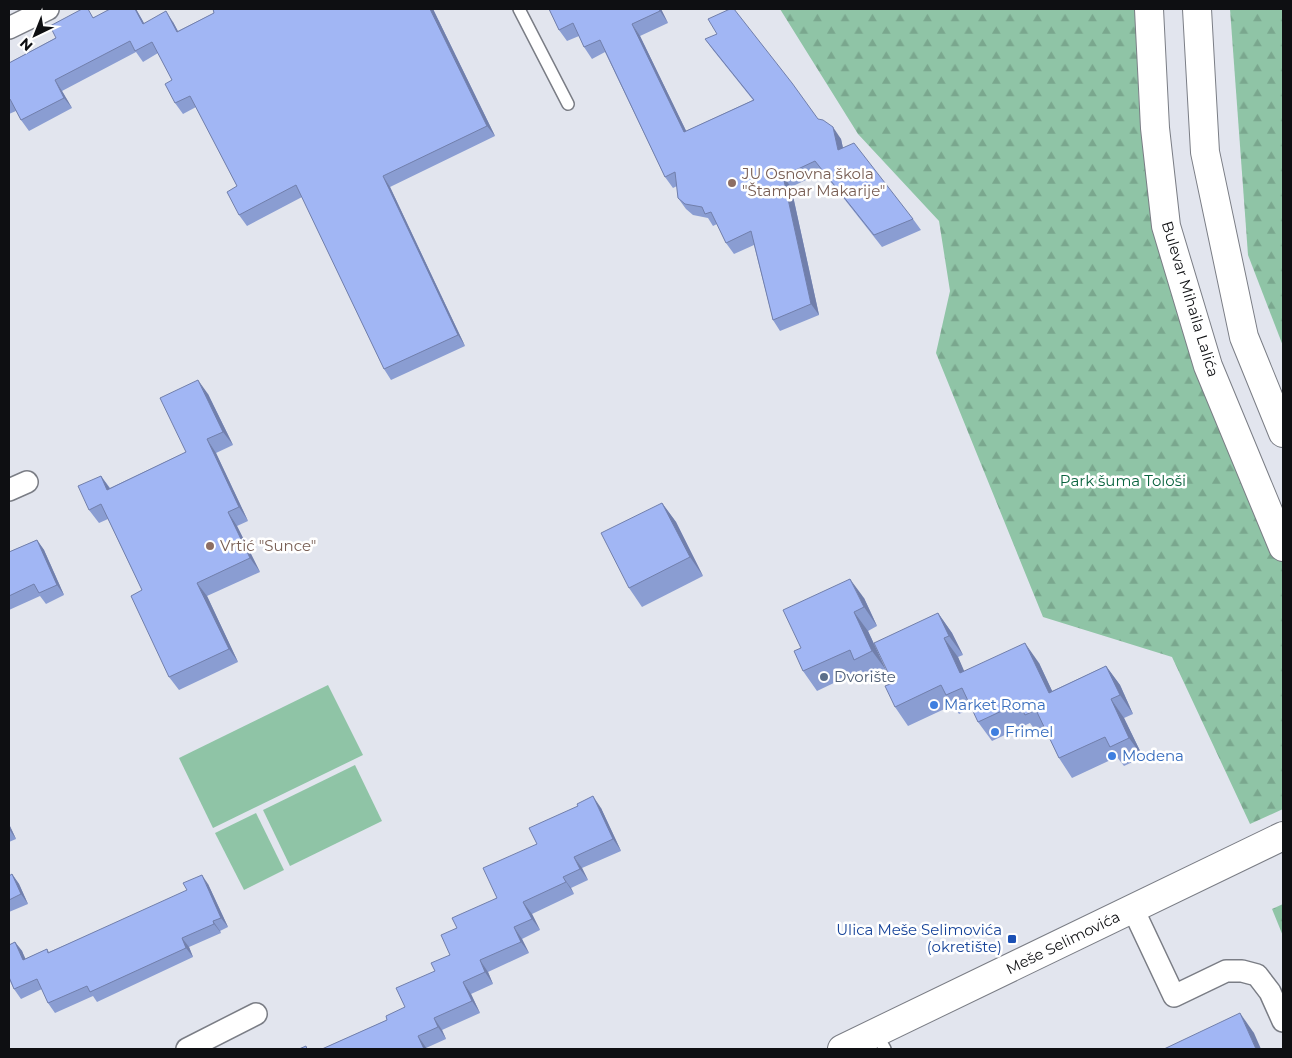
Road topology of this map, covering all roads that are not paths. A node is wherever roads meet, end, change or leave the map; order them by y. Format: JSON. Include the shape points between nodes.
{"nodes":[{"id":1,"x":48,"y":9,"type":"edge"},
{"id":2,"x":519,"y":9,"type":"edge"},
{"id":3,"x":1150,"y":9,"type":"edge"},
{"id":4,"x":1197,"y":9,"type":"edge"},
{"id":5,"x":9,"y":28,"type":"edge"},
{"id":6,"x":568,"y":104,"type":"dead end"},
{"id":7,"x":1283,"y":433,"type":"edge"},
{"id":8,"x":1283,"y":546,"type":"edge"},
{"id":9,"x":1283,"y":836,"type":"edge"},
{"id":10,"x":1133,"y":909,"type":"junction"},
{"id":11,"x":256,"y":1014,"type":"dead end"},
{"id":12,"x":1283,"y":1021,"type":"edge"},
{"id":13,"x":881,"y":1041,"type":"edge"},
{"id":14,"x":187,"y":1049,"type":"edge"},
{"id":15,"x":842,"y":1049,"type":"edge"}],
"edges":[{"from":1,"to":5,"type":"street"},
{"from":2,"to":6,"type":"lane"},
{"from":3,"to":8,"type":"main road","name":"Bulevar Mihaila Lalića","via":[[1155,128],[1166,226],[1208,366]]},
{"from":4,"to":7,"type":"main road","via":[[1205,152],[1244,337]]},
{"from":9,"to":10,"type":"main road","name":"Meše Selimovića"},
{"from":10,"to":12,"type":"street","via":[[1174,996],[1226,972],[1242,971],[1257,976],[1270,992]]},
{"from":10,"to":13,"type":"main road","name":"Meše Selimovića"},
{"from":11,"to":14,"type":"street"},
{"from":13,"to":15,"type":"main road","name":"Meše Selimovića"}]}
